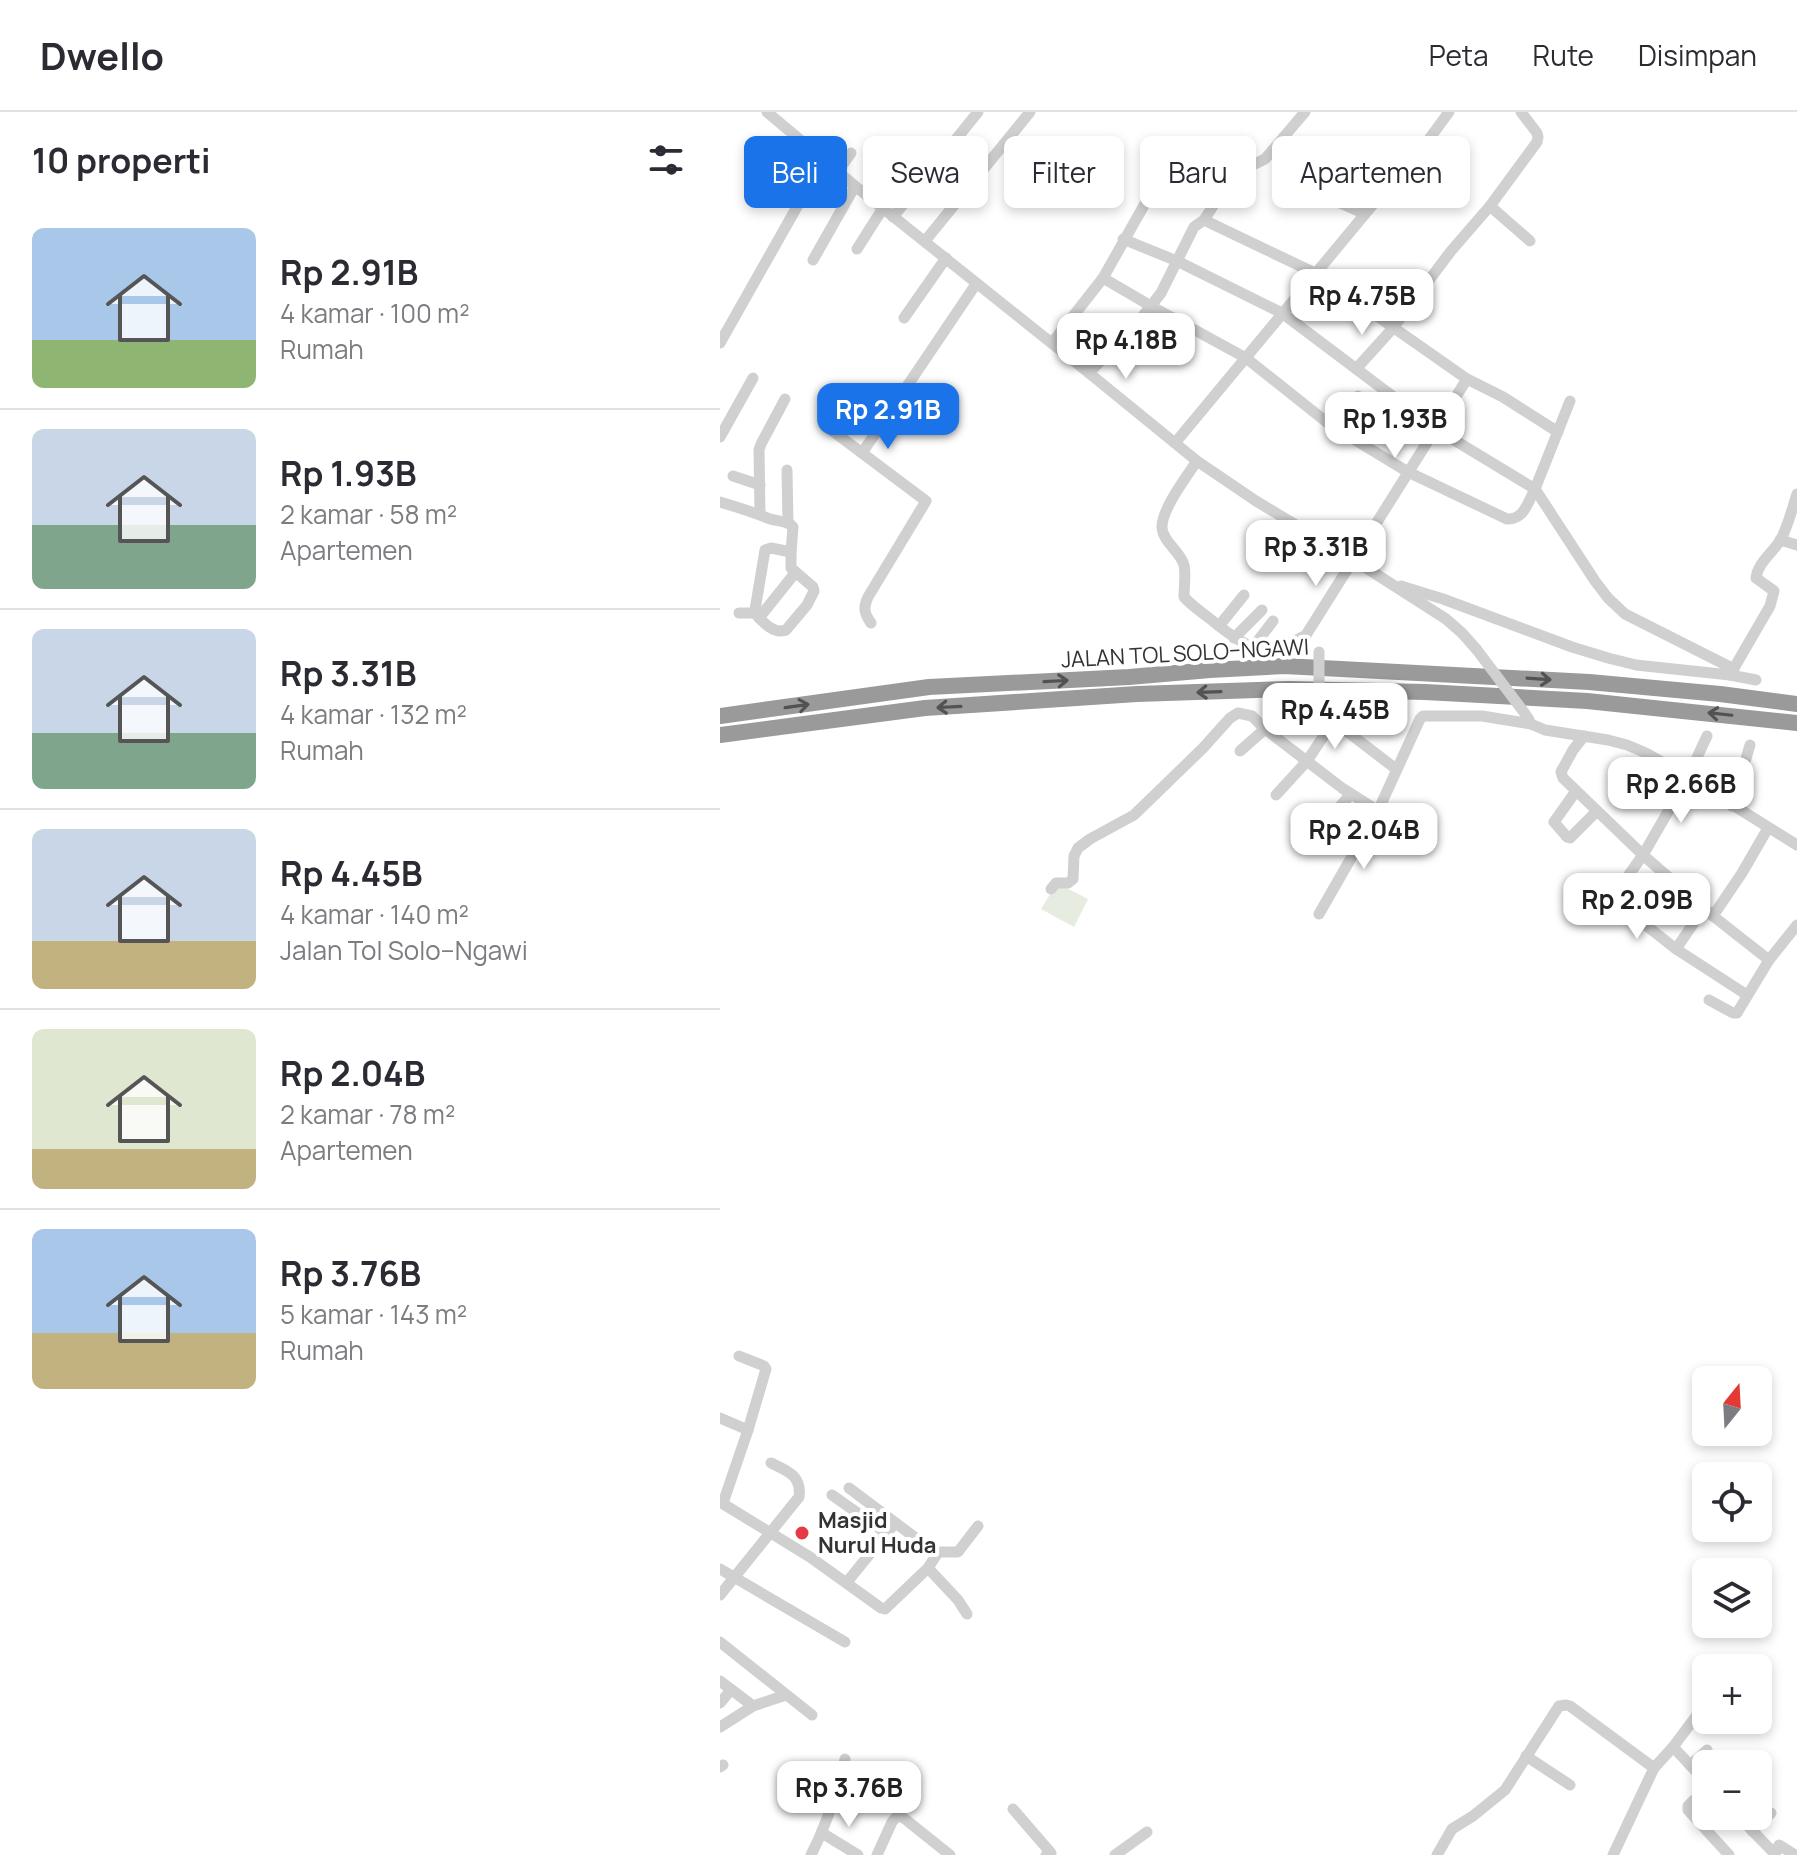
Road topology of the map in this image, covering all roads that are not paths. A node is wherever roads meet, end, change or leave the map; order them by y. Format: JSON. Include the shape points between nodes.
{"nodes":[{"id":1,"x":767,"y":112,"type":"edge"},
{"id":2,"x":978,"y":112,"type":"edge"},
{"id":3,"x":1030,"y":112,"type":"edge"},
{"id":4,"x":1305,"y":112,"type":"edge"},
{"id":5,"x":1449,"y":112,"type":"edge"},
{"id":6,"x":1521,"y":112,"type":"edge"},
{"id":7,"x":796,"y":136,"type":"edge"},
{"id":8,"x":1431,"y":136,"type":"edge"},
{"id":9,"x":851,"y":153,"type":"dead end"},
{"id":10,"x":847,"y":159,"type":"edge"},
{"id":11,"x":847,"y":179,"type":"edge"},
{"id":12,"x":855,"y":186,"type":"junction"},
{"id":13,"x":863,"y":192,"type":"edge"},
{"id":14,"x":1490,"y":206,"type":"junction"},
{"id":15,"x":796,"y":208,"type":"edge"},
{"id":16,"x":883,"y":208,"type":"joint"},
{"id":17,"x":1141,"y":208,"type":"edge"},
{"id":18,"x":1351,"y":208,"type":"edge"},
{"id":19,"x":1370,"y":208,"type":"edge"},
{"id":20,"x":1365,"y":214,"type":"junction"},
{"id":21,"x":893,"y":217,"type":"junction"},
{"id":22,"x":1204,"y":220,"type":"junction"},
{"id":23,"x":1123,"y":239,"type":"junction"},
{"id":24,"x":925,"y":241,"type":"junction"},
{"id":25,"x":1530,"y":241,"type":"dead end"},
{"id":26,"x":857,"y":249,"type":"dead end"},
{"id":27,"x":946,"y":258,"type":"junction"},
{"id":28,"x":813,"y":260,"type":"dead end"},
{"id":29,"x":1177,"y":261,"type":"junction"},
{"id":30,"x":1317,"y":274,"type":"junction"},
{"id":31,"x":1103,"y":278,"type":"junction"},
{"id":32,"x":976,"y":284,"type":"junction"},
{"id":33,"x":1390,"y":287,"type":"dead end"},
{"id":34,"x":1151,"y":306,"type":"junction"},
{"id":35,"x":1282,"y":313,"type":"junction"},
{"id":36,"x":1374,"y":313,"type":"junction"},
{"id":37,"x":904,"y":318,"type":"dead end"},
{"id":38,"x":1393,"y":328,"type":"junction"},
{"id":39,"x":720,"y":343,"type":"edge"},
{"id":40,"x":1052,"y":343,"type":"junction"},
{"id":41,"x":1246,"y":358,"type":"junction"},
{"id":42,"x":1356,"y":369,"type":"junction"},
{"id":43,"x":1089,"y":373,"type":"junction"},
{"id":44,"x":753,"y":378,"type":"dead end"},
{"id":45,"x":1467,"y":379,"type":"junction"},
{"id":46,"x":1358,"y":396,"type":"dead end"},
{"id":47,"x":785,"y":399,"type":"dead end"},
{"id":48,"x":1570,"y":401,"type":"dead end"},
{"id":49,"x":1329,"y":424,"type":"junction"},
{"id":50,"x":830,"y":429,"type":"dead end"},
{"id":51,"x":1436,"y":429,"type":"junction"},
{"id":52,"x":1558,"y":432,"type":"junction"},
{"id":53,"x":720,"y":437,"type":"edge"},
{"id":54,"x":1175,"y":443,"type":"junction"},
{"id":55,"x":862,"y":453,"type":"junction"},
{"id":56,"x":1197,"y":461,"type":"junction"},
{"id":57,"x":787,"y":470,"type":"dead end"},
{"id":58,"x":1408,"y":472,"type":"junction"},
{"id":59,"x":733,"y":476,"type":"dead end"},
{"id":60,"x":760,"y":485,"type":"junction"},
{"id":61,"x":1535,"y":489,"type":"junction"},
{"id":62,"x":1797,"y":494,"type":"edge"},
{"id":63,"x":720,"y":502,"type":"edge"},
{"id":64,"x":760,"y":514,"type":"junction"},
{"id":65,"x":788,"y":523,"type":"junction"},
{"id":66,"x":1780,"y":540,"type":"junction"},
{"id":67,"x":1797,"y":545,"type":"edge"},
{"id":68,"x":791,"y":552,"type":"junction"},
{"id":69,"x":1354,"y":560,"type":"junction"},
{"id":70,"x":795,"y":573,"type":"junction"},
{"id":71,"x":1387,"y":582,"type":"junction"},
{"id":72,"x":1244,"y":595,"type":"dead end"},
{"id":73,"x":1262,"y":610,"type":"dead end"},
{"id":74,"x":739,"y":613,"type":"dead end"},
{"id":75,"x":757,"y":615,"type":"junction"},
{"id":76,"x":1273,"y":621,"type":"dead end"},
{"id":77,"x":871,"y":623,"type":"dead end"},
{"id":78,"x":1219,"y":626,"type":"junction"},
{"id":79,"x":1306,"y":635,"type":"junction"},
{"id":80,"x":1234,"y":638,"type":"junction"},
{"id":81,"x":1253,"y":647,"type":"junction"},
{"id":82,"x":1732,"y":672,"type":"junction"},
{"id":83,"x":1756,"y":680,"type":"dead end"},
{"id":84,"x":1797,"y":704,"type":"edge"},
{"id":85,"x":720,"y":716,"type":"edge"},
{"id":86,"x":1529,"y":719,"type":"junction"},
{"id":87,"x":1333,"y":722,"type":"junction"},
{"id":88,"x":1797,"y":723,"type":"edge"},
{"id":89,"x":1265,"y":729,"type":"junction"},
{"id":90,"x":720,"y":735,"type":"edge"},
{"id":91,"x":1584,"y":736,"type":"junction"},
{"id":92,"x":1707,"y":736,"type":"dead end"},
{"id":93,"x":1750,"y":745,"type":"dead end"},
{"id":94,"x":1240,"y":751,"type":"dead end"},
{"id":95,"x":1307,"y":761,"type":"junction"},
{"id":96,"x":1396,"y":769,"type":"junction"},
{"id":97,"x":1688,"y":777,"type":"junction"},
{"id":98,"x":1576,"y":791,"type":"junction"},
{"id":99,"x":1351,"y":794,"type":"junction"},
{"id":100,"x":1276,"y":795,"type":"dead end"},
{"id":101,"x":1732,"y":806,"type":"junction"},
{"id":102,"x":1378,"y":811,"type":"junction"},
{"id":103,"x":1597,"y":811,"type":"junction"},
{"id":104,"x":1768,"y":828,"type":"junction"},
{"id":105,"x":1307,"y":844,"type":"dead end"},
{"id":106,"x":1797,"y":845,"type":"edge"},
{"id":107,"x":1643,"y":855,"type":"junction"},
{"id":108,"x":1051,"y":889,"type":"dead end"},
{"id":109,"x":1709,"y":912,"type":"junction"},
{"id":110,"x":1319,"y":914,"type":"dead end"},
{"id":111,"x":1797,"y":925,"type":"edge"},
{"id":112,"x":1676,"y":949,"type":"junction"},
{"id":113,"x":1769,"y":960,"type":"junction"},
{"id":114,"x":1747,"y":995,"type":"junction"},
{"id":115,"x":1709,"y":1000,"type":"dead end"},
{"id":116,"x":739,"y":1356,"type":"dead end"},
{"id":117,"x":720,"y":1418,"type":"edge"},
{"id":118,"x":748,"y":1430,"type":"junction"},
{"id":119,"x":771,"y":1463,"type":"dead end"},
{"id":120,"x":849,"y":1488,"type":"dead end"},
{"id":121,"x":832,"y":1495,"type":"dead end"},
{"id":122,"x":721,"y":1502,"type":"edge"},
{"id":123,"x":895,"y":1523,"type":"junction"},
{"id":124,"x":978,"y":1526,"type":"dead end"},
{"id":125,"x":771,"y":1532,"type":"junction"},
{"id":126,"x":886,"y":1533,"type":"junction"},
{"id":127,"x":937,"y":1554,"type":"junction"},
{"id":128,"x":928,"y":1568,"type":"junction"},
{"id":129,"x":720,"y":1569,"type":"edge"},
{"id":130,"x":734,"y":1577,"type":"junction"},
{"id":131,"x":847,"y":1582,"type":"junction"},
{"id":132,"x":720,"y":1595,"type":"edge"},
{"id":133,"x":967,"y":1614,"type":"dead end"},
{"id":134,"x":845,"y":1642,"type":"dead end"},
{"id":135,"x":722,"y":1648,"type":"edge"},
{"id":136,"x":720,"y":1681,"type":"edge"},
{"id":137,"x":731,"y":1690,"type":"junction"},
{"id":138,"x":786,"y":1695,"type":"junction"},
{"id":139,"x":720,"y":1703,"type":"edge"},
{"id":140,"x":753,"y":1706,"type":"junction"},
{"id":141,"x":812,"y":1715,"type":"dead end"},
{"id":142,"x":1692,"y":1722,"type":"edge"},
{"id":143,"x":720,"y":1727,"type":"edge"},
{"id":144,"x":1675,"y":1749,"type":"dead end"},
{"id":145,"x":1526,"y":1756,"type":"junction"},
{"id":146,"x":845,"y":1759,"type":"dead end"},
{"id":147,"x":1690,"y":1765,"type":"edge"},
{"id":148,"x":1654,"y":1768,"type":"junction"},
{"id":149,"x":1570,"y":1785,"type":"dead end"},
{"id":150,"x":1013,"y":1809,"type":"dead end"},
{"id":151,"x":1706,"y":1830,"type":"edge"},
{"id":152,"x":1752,"y":1831,"type":"edge"},
{"id":153,"x":1147,"y":1832,"type":"dead end"},
{"id":154,"x":822,"y":1833,"type":"junction"},
{"id":155,"x":811,"y":1855,"type":"edge"},
{"id":156,"x":858,"y":1855,"type":"edge"},
{"id":157,"x":877,"y":1855,"type":"edge"},
{"id":158,"x":950,"y":1855,"type":"edge"},
{"id":159,"x":1046,"y":1855,"type":"edge"},
{"id":160,"x":1115,"y":1855,"type":"edge"},
{"id":161,"x":1437,"y":1855,"type":"edge"},
{"id":162,"x":1613,"y":1855,"type":"edge"},
{"id":163,"x":1729,"y":1855,"type":"edge"},
{"id":164,"x":1775,"y":1855,"type":"edge"},
{"id":165,"x":1795,"y":1855,"type":"edge"}],
"edges":[{"from":1,"to":7,"type":"street"},
{"from":2,"to":21,"type":"street"},
{"from":3,"to":24,"type":"street"},
{"from":4,"to":22,"type":"street","via":[[1265,159],[1231,178]]},
{"from":5,"to":8,"type":"street"},
{"from":6,"to":14,"type":"street","via":[[1537,133],[1537,142]]},
{"from":9,"to":10,"type":"street"},
{"from":11,"to":12,"type":"street"},
{"from":12,"to":13,"type":"street"},
{"from":12,"to":28,"type":"street"},
{"from":14,"to":25,"type":"street"},
{"from":14,"to":38,"type":"street"},
{"from":15,"to":39,"type":"street"},
{"from":16,"to":21,"type":"street"},
{"from":16,"to":26,"type":"street"},
{"from":17,"to":23,"type":"street"},
{"from":18,"to":20,"type":"street"},
{"from":19,"to":20,"type":"street"},
{"from":20,"to":30,"type":"street"},
{"from":21,"to":24,"type":"street"},
{"from":22,"to":29,"type":"street","via":[[1194,227]]},
{"from":22,"to":30,"type":"street"},
{"from":23,"to":29,"type":"street"},
{"from":23,"to":31,"type":"street"},
{"from":24,"to":27,"type":"street"},
{"from":27,"to":32,"type":"street"},
{"from":27,"to":37,"type":"street"},
{"from":29,"to":34,"type":"street"},
{"from":29,"to":35,"type":"street"},
{"from":30,"to":35,"type":"street"},
{"from":30,"to":36,"type":"street"},
{"from":31,"to":34,"type":"street"},
{"from":31,"to":40,"type":"street"},
{"from":32,"to":40,"type":"street"},
{"from":32,"to":55,"type":"street"},
{"from":33,"to":36,"type":"street"},
{"from":34,"to":41,"type":"street"},
{"from":34,"to":43,"type":"street"},
{"from":35,"to":41,"type":"street"},
{"from":35,"to":42,"type":"street"},
{"from":36,"to":38,"type":"street"},
{"from":38,"to":42,"type":"street"},
{"from":38,"to":45,"type":"street"},
{"from":40,"to":43,"type":"street"},
{"from":41,"to":49,"type":"street"},
{"from":41,"to":54,"type":"street"},
{"from":42,"to":51,"type":"street"},
{"from":43,"to":54,"type":"street"},
{"from":44,"to":53,"type":"street"},
{"from":45,"to":51,"type":"street"},
{"from":45,"to":52,"type":"street"},
{"from":46,"to":49,"type":"street"},
{"from":47,"to":60,"type":"street","via":[[761,444]]},
{"from":48,"to":52,"type":"street"},
{"from":49,"to":58,"type":"street"},
{"from":50,"to":55,"type":"street"},
{"from":51,"to":58,"type":"street"},
{"from":51,"to":61,"type":"street"},
{"from":52,"to":61,"type":"street"},
{"from":54,"to":56,"type":"street"},
{"from":55,"to":77,"type":"street","via":[[926,501],[868,597],[864,609]]},
{"from":56,"to":69,"type":"street"},
{"from":56,"to":78,"type":"street","via":[[1174,494],[1162,531],[1185,568],[1184,597]]},
{"from":57,"to":65,"type":"street"},
{"from":58,"to":61,"type":"street","via":[[1507,519],[1522,514]]},
{"from":58,"to":69,"type":"street"},
{"from":59,"to":60,"type":"street"},
{"from":60,"to":64,"type":"street"},
{"from":61,"to":82,"type":"street","via":[[1595,581],[1625,614]]},
{"from":62,"to":66,"type":"street"},
{"from":63,"to":64,"type":"street"},
{"from":64,"to":65,"type":"street"},
{"from":65,"to":68,"type":"street","via":[[793,527]]},
{"from":66,"to":67,"type":"street"},
{"from":66,"to":82,"type":"street","via":[[1756,574],[1774,591],[1770,606]]},
{"from":68,"to":70,"type":"street"},
{"from":68,"to":75,"type":"street","via":[[765,550]]},
{"from":69,"to":71,"type":"street"},
{"from":69,"to":79,"type":"street"},
{"from":70,"to":75,"type":"street"},
{"from":70,"to":75,"type":"street","via":[[814,591],[786,630],[771,628]]},
{"from":71,"to":82,"type":"street","via":[[1622,662]]},
{"from":71,"to":86,"type":"street","bridge":true,"via":[[1462,633]]},
{"from":72,"to":78,"type":"street"},
{"from":73,"to":80,"type":"street"},
{"from":74,"to":75,"type":"street"},
{"from":76,"to":81,"type":"street"},
{"from":78,"to":80,"type":"street"},
{"from":79,"to":81,"type":"street","via":[[1287,646]]},
{"from":79,"to":87,"type":"street","bridge":true,"via":[[1319,652],[1319,710]]},
{"from":80,"to":81,"type":"street"},
{"from":82,"to":83,"type":"street"},
{"from":85,"to":84,"type":"highway","name":"JALAN TOL SOLO–NGAWI","one_way":true,"via":[[929,687],[1284,666],[1589,682]]},
{"from":86,"to":91,"type":"street","via":[[1557,733]]},
{"from":86,"to":96,"type":"street","via":[[1423,716]]},
{"from":87,"to":95,"type":"street"},
{"from":87,"to":96,"type":"street"},
{"from":88,"to":90,"type":"highway","name":"JALAN TOL SOLO–NGAWI","one_way":true,"via":[[1587,701],[1289,689],[925,708]]},
{"from":89,"to":94,"type":"street"},
{"from":89,"to":95,"type":"street"},
{"from":89,"to":108,"type":"street","via":[[1252,716],[1235,715],[1134,815],[1078,848],[1073,879]]},
{"from":91,"to":97,"type":"street","via":[[1627,745]]},
{"from":91,"to":98,"type":"street","via":[[1561,772]]},
{"from":92,"to":97,"type":"street"},
{"from":93,"to":101,"type":"street"},
{"from":95,"to":99,"type":"street"},
{"from":95,"to":100,"type":"street"},
{"from":96,"to":102,"type":"street"},
{"from":97,"to":101,"type":"street"},
{"from":97,"to":107,"type":"street"},
{"from":98,"to":103,"type":"street"},
{"from":98,"to":103,"type":"street","via":[[1554,822],[1567,837]]},
{"from":99,"to":102,"type":"street"},
{"from":99,"to":105,"type":"street"},
{"from":101,"to":104,"type":"street"},
{"from":102,"to":110,"type":"street"},
{"from":103,"to":107,"type":"street"},
{"from":104,"to":106,"type":"street"},
{"from":104,"to":109,"type":"street","via":[[1742,873]]},
{"from":107,"to":109,"type":"street"},
{"from":107,"to":112,"type":"street","via":[[1615,901]]},
{"from":109,"to":112,"type":"street"},
{"from":109,"to":113,"type":"street"},
{"from":111,"to":113,"type":"street"},
{"from":112,"to":114,"type":"street"},
{"from":113,"to":114,"type":"street"},
{"from":114,"to":115,"type":"street","via":[[1737,1013]]},
{"from":116,"to":118,"type":"street","via":[[766,1369]]},
{"from":117,"to":118,"type":"street"},
{"from":118,"to":122,"type":"street"},
{"from":119,"to":125,"type":"street","via":[[793,1474],[800,1493]]},
{"from":120,"to":123,"type":"street"},
{"from":121,"to":126,"type":"street"},
{"from":122,"to":125,"type":"street"},
{"from":123,"to":126,"type":"street"},
{"from":123,"to":127,"type":"street"},
{"from":124,"to":127,"type":"street","via":[[958,1552]]},
{"from":125,"to":130,"type":"street"},
{"from":125,"to":131,"type":"street"},
{"from":126,"to":131,"type":"street"},
{"from":127,"to":128,"type":"street"},
{"from":128,"to":131,"type":"street","via":[[885,1609]]},
{"from":128,"to":133,"type":"street"},
{"from":129,"to":130,"type":"street"},
{"from":130,"to":132,"type":"street"},
{"from":130,"to":134,"type":"street"},
{"from":135,"to":138,"type":"street"},
{"from":136,"to":137,"type":"street"},
{"from":137,"to":139,"type":"street"},
{"from":137,"to":140,"type":"street"},
{"from":138,"to":140,"type":"street"},
{"from":138,"to":141,"type":"street"},
{"from":140,"to":143,"type":"street"},
{"from":142,"to":148,"type":"street"},
{"from":144,"to":147,"type":"street"},
{"from":145,"to":148,"type":"street","via":[[1558,1707],[1566,1705]]},
{"from":145,"to":149,"type":"street"},
{"from":145,"to":161,"type":"street","via":[[1505,1790],[1452,1829]]},
{"from":146,"to":154,"type":"street"},
{"from":148,"to":162,"type":"street"},
{"from":150,"to":159,"type":"street","via":[[1051,1853]]},
{"from":151,"to":163,"type":"street"},
{"from":152,"to":164,"type":"street"},
{"from":153,"to":160,"type":"street"},
{"from":154,"to":155,"type":"street"},
{"from":154,"to":156,"type":"street"},
{"from":157,"to":158,"type":"street","via":[[898,1815]]},
{"from":164,"to":165,"type":"street","via":[[1779,1845]]}]}
